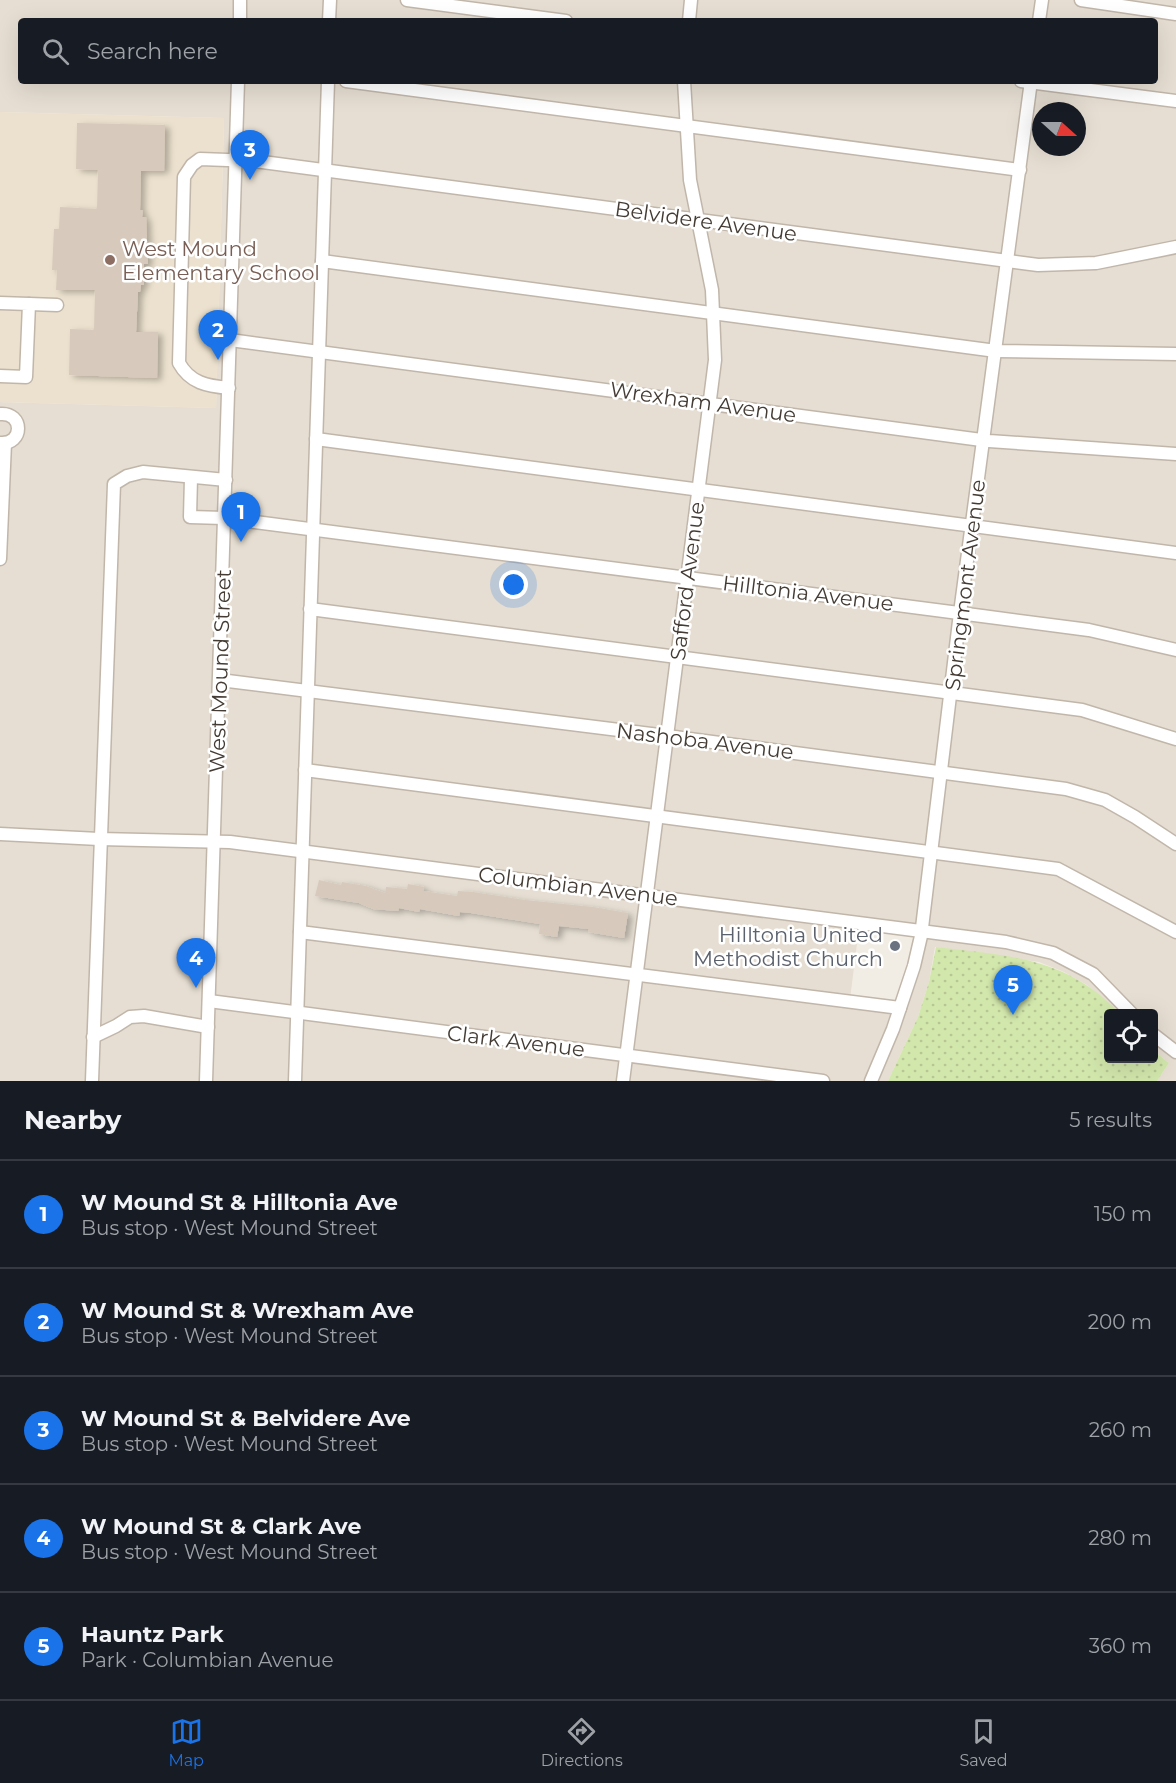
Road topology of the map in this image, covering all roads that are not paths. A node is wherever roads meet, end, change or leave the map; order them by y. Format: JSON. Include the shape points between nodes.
{"nodes":[{"id":1,"x":240,"y":0,"type":"edge"},
{"id":2,"x":330,"y":0,"type":"edge"},
{"id":3,"x":407,"y":0,"type":"edge"},
{"id":4,"x":691,"y":0,"type":"edge"},
{"id":5,"x":1042,"y":0,"type":"edge"},
{"id":6,"x":1081,"y":0,"type":"edge"},
{"id":7,"x":1176,"y":14,"type":"edge"},
{"id":8,"x":240,"y":18,"type":"edge"},
{"id":9,"x":329,"y":18,"type":"edge"},
{"id":10,"x":543,"y":18,"type":"edge"},
{"id":11,"x":689,"y":18,"type":"edge"},
{"id":12,"x":1039,"y":18,"type":"edge"},
{"id":13,"x":238,"y":84,"type":"edge"},
{"id":14,"x":328,"y":84,"type":"edge"},
{"id":15,"x":369,"y":84,"type":"edge"},
{"id":16,"x":684,"y":84,"type":"edge"},
{"id":17,"x":1028,"y":84,"type":"edge"},
{"id":18,"x":1050,"y":84,"type":"edge"},
{"id":19,"x":1176,"y":101,"type":"edge"},
{"id":20,"x":686,"y":126,"type":"junction"},
{"id":21,"x":235,"y":159,"type":"junction"},
{"id":22,"x":1020,"y":170,"type":"junction"},
{"id":23,"x":325,"y":171,"type":"junction"},
{"id":24,"x":698,"y":220,"type":"junction"},
{"id":25,"x":1176,"y":247,"type":"edge"},
{"id":26,"x":322,"y":261,"type":"junction"},
{"id":27,"x":1008,"y":262,"type":"junction"},
{"id":28,"x":0,"y":303,"type":"edge"},
{"id":29,"x":29,"y":304,"type":"junction"},
{"id":30,"x":57,"y":304,"type":"dead end"},
{"id":31,"x":715,"y":315,"type":"junction"},
{"id":32,"x":230,"y":340,"type":"junction"},
{"id":33,"x":319,"y":351,"type":"junction"},
{"id":34,"x":996,"y":351,"type":"junction"},
{"id":35,"x":1176,"y":354,"type":"edge"},
{"id":36,"x":0,"y":376,"type":"edge"},
{"id":37,"x":229,"y":388,"type":"junction"},
{"id":38,"x":710,"y":403,"type":"junction"},
{"id":39,"x":0,"y":414,"type":"edge"},
{"id":40,"x":316,"y":439,"type":"junction"},
{"id":41,"x":984,"y":440,"type":"junction"},
{"id":42,"x":2,"y":443,"type":"edge"},
{"id":43,"x":1176,"y":454,"type":"edge"},
{"id":44,"x":191,"y":478,"type":"junction"},
{"id":45,"x":226,"y":480,"type":"junction"},
{"id":46,"x":698,"y":491,"type":"junction"},
{"id":47,"x":224,"y":518,"type":"junction"},
{"id":48,"x":972,"y":526,"type":"junction"},
{"id":49,"x":312,"y":529,"type":"junction"},
{"id":50,"x":1176,"y":553,"type":"edge"},
{"id":51,"x":0,"y":559,"type":"edge"},
{"id":52,"x":687,"y":577,"type":"junction"},
{"id":53,"x":310,"y":609,"type":"junction"},
{"id":54,"x":960,"y":613,"type":"junction"},
{"id":55,"x":1176,"y":650,"type":"edge"},
{"id":56,"x":677,"y":657,"type":"junction"},
{"id":57,"x":220,"y":680,"type":"junction"},
{"id":58,"x":307,"y":691,"type":"junction"},
{"id":59,"x":951,"y":691,"type":"junction"},
{"id":60,"x":667,"y":736,"type":"junction"},
{"id":61,"x":1176,"y":739,"type":"edge"},
{"id":62,"x":305,"y":770,"type":"junction"},
{"id":63,"x":942,"y":772,"type":"junction"},
{"id":64,"x":656,"y":817,"type":"junction"},
{"id":65,"x":0,"y":834,"type":"edge"},
{"id":66,"x":99,"y":839,"type":"junction"},
{"id":67,"x":215,"y":841,"type":"junction"},
{"id":68,"x":1176,"y":844,"type":"edge"},
{"id":69,"x":302,"y":851,"type":"junction"},
{"id":70,"x":932,"y":851,"type":"junction"},
{"id":71,"x":646,"y":895,"type":"junction"},
{"id":72,"x":922,"y":931,"type":"junction"},
{"id":73,"x":300,"y":932,"type":"junction"},
{"id":74,"x":1176,"y":932,"type":"edge"},
{"id":75,"x":636,"y":975,"type":"junction"},
{"id":76,"x":209,"y":1001,"type":"junction"},
{"id":77,"x":900,"y":1008,"type":"junction"},
{"id":78,"x":1127,"y":1009,"type":"edge"},
{"id":79,"x":298,"y":1013,"type":"junction"},
{"id":80,"x":208,"y":1027,"type":"junction"},
{"id":81,"x":93,"y":1037,"type":"junction"},
{"id":82,"x":1158,"y":1038,"type":"edge"},
{"id":83,"x":1176,"y":1052,"type":"edge"},
{"id":84,"x":626,"y":1055,"type":"junction"},
{"id":85,"x":92,"y":1081,"type":"edge"},
{"id":86,"x":206,"y":1081,"type":"edge"},
{"id":87,"x":296,"y":1081,"type":"edge"},
{"id":88,"x":623,"y":1081,"type":"edge"},
{"id":89,"x":823,"y":1081,"type":"edge"},
{"id":90,"x":871,"y":1081,"type":"edge"}],
"edges":[{"from":1,"to":8,"type":"street"},
{"from":2,"to":9,"type":"street"},
{"from":3,"to":10,"type":"street"},
{"from":4,"to":11,"type":"street"},
{"from":5,"to":12,"type":"street"},
{"from":6,"to":7,"type":"street"},
{"from":13,"to":21,"type":"street","name":"West Mound Street"},
{"from":14,"to":23,"type":"street"},
{"from":15,"to":20,"type":"street"},
{"from":16,"to":20,"type":"street","name":"Safford Avenue"},
{"from":17,"to":22,"type":"street","name":"Springmont Avenue"},
{"from":18,"to":19,"type":"street"},
{"from":20,"to":22,"type":"street"},
{"from":20,"to":24,"type":"street","name":"Safford Avenue"},
{"from":21,"to":23,"type":"street","name":"Belvidere Avenue"},
{"from":21,"to":32,"type":"street","name":"West Mound Street"},
{"from":21,"to":37,"type":"street","name":"Belvidere Avenue","via":[[200,159],[184,177],[178,363],[197,382]]},
{"from":22,"to":27,"type":"street","name":"Springmont Avenue"},
{"from":23,"to":24,"type":"street","name":"Belvidere Avenue"},
{"from":23,"to":26,"type":"street"},
{"from":24,"to":27,"type":"street","name":"Belvidere Avenue"},
{"from":24,"to":31,"type":"street","name":"Safford Avenue"},
{"from":25,"to":27,"type":"street","name":"Belvidere Avenue","via":[[1096,263]]},
{"from":26,"to":31,"type":"street"},
{"from":26,"to":33,"type":"street"},
{"from":27,"to":34,"type":"street","name":"Springmont Avenue"},
{"from":28,"to":29,"type":"street"},
{"from":29,"to":30,"type":"street"},
{"from":29,"to":36,"type":"street","via":[[26,377]]},
{"from":31,"to":34,"type":"street"},
{"from":31,"to":38,"type":"street","name":"Safford Avenue"},
{"from":32,"to":33,"type":"street","name":"Wrexham Avenue"},
{"from":32,"to":37,"type":"street","name":"West Mound Street"},
{"from":33,"to":38,"type":"street","name":"Wrexham Avenue"},
{"from":33,"to":40,"type":"street"},
{"from":34,"to":35,"type":"street"},
{"from":34,"to":41,"type":"street","name":"Springmont Avenue"},
{"from":37,"to":45,"type":"street","name":"West Mound Street"},
{"from":38,"to":41,"type":"street","name":"Wrexham Avenue"},
{"from":38,"to":46,"type":"street","name":"Safford Avenue"},
{"from":39,"to":42,"type":"street","via":[[14,417],[19,426],[14,440]]},
{"from":40,"to":46,"type":"street"},
{"from":40,"to":49,"type":"street"},
{"from":41,"to":43,"type":"street","name":"Wrexham Avenue"},
{"from":41,"to":48,"type":"street","name":"Springmont Avenue"},
{"from":42,"to":51,"type":"street"},
{"from":44,"to":45,"type":"street"},
{"from":44,"to":47,"type":"street","name":"Hilltonia Avenue","via":[[190,517]]},
{"from":44,"to":66,"type":"street","via":[[143,472],[114,484]]},
{"from":45,"to":47,"type":"street","name":"West Mound Street"},
{"from":46,"to":48,"type":"street"},
{"from":46,"to":52,"type":"street","name":"Safford Avenue"},
{"from":47,"to":49,"type":"street","name":"Hilltonia Avenue"},
{"from":47,"to":57,"type":"street","name":"West Mound Street"},
{"from":48,"to":50,"type":"street"},
{"from":48,"to":54,"type":"street","name":"Springmont Avenue"},
{"from":49,"to":52,"type":"street","name":"Hilltonia Avenue"},
{"from":49,"to":53,"type":"street"},
{"from":52,"to":54,"type":"street","name":"Hilltonia Avenue"},
{"from":52,"to":56,"type":"street","name":"Safford Avenue"},
{"from":53,"to":56,"type":"street"},
{"from":53,"to":58,"type":"street"},
{"from":54,"to":55,"type":"street","name":"Hilltonia Avenue","via":[[1089,630]]},
{"from":54,"to":59,"type":"street","name":"Springmont Avenue"},
{"from":56,"to":59,"type":"street"},
{"from":56,"to":60,"type":"street","name":"Safford Avenue"},
{"from":57,"to":58,"type":"street","name":"Nashoba Avenue"},
{"from":57,"to":67,"type":"street","name":"West Mound Street"},
{"from":58,"to":60,"type":"street","name":"Nashoba Avenue"},
{"from":58,"to":62,"type":"street"},
{"from":59,"to":61,"type":"street","via":[[1082,710]]},
{"from":59,"to":63,"type":"street","name":"Springmont Avenue"},
{"from":60,"to":63,"type":"street","name":"Nashoba Avenue"},
{"from":60,"to":64,"type":"street","name":"Safford Avenue"},
{"from":62,"to":64,"type":"street"},
{"from":62,"to":69,"type":"street"},
{"from":63,"to":68,"type":"street","name":"Nashoba Avenue","via":[[1066,789],[1104,800]]},
{"from":63,"to":70,"type":"street","name":"Springmont Avenue"},
{"from":64,"to":70,"type":"street"},
{"from":64,"to":71,"type":"street","name":"Safford Avenue"},
{"from":65,"to":66,"type":"street","name":"Columbian Avenue"},
{"from":66,"to":67,"type":"street","name":"Columbian Avenue"},
{"from":66,"to":81,"type":"street"},
{"from":67,"to":69,"type":"street","name":"Columbian Avenue"},
{"from":67,"to":76,"type":"street","name":"West Mound Street"},
{"from":69,"to":71,"type":"street","name":"Columbian Avenue"},
{"from":69,"to":73,"type":"street"},
{"from":70,"to":72,"type":"street","name":"Springmont Avenue"},
{"from":70,"to":74,"type":"street","via":[[1058,869]]},
{"from":71,"to":72,"type":"street","name":"Columbian Avenue"},
{"from":71,"to":75,"type":"street","name":"Safford Avenue"},
{"from":72,"to":77,"type":"street","name":"Springmont Avenue"},
{"from":72,"to":78,"type":"street","name":"Columbian Avenue","via":[[1006,942],[1053,953],[1093,974]]},
{"from":73,"to":75,"type":"street"},
{"from":73,"to":79,"type":"street"},
{"from":75,"to":77,"type":"street"},
{"from":75,"to":84,"type":"street","name":"Safford Avenue"},
{"from":76,"to":79,"type":"street","name":"Clark Avenue"},
{"from":76,"to":80,"type":"street","name":"West Mound Street"},
{"from":77,"to":90,"type":"street","name":"Springmont Avenue"},
{"from":79,"to":84,"type":"street","name":"Clark Avenue"},
{"from":79,"to":87,"type":"street"},
{"from":80,"to":81,"type":"street","via":[[130,1017]]},
{"from":80,"to":86,"type":"street","name":"West Mound Street"},
{"from":81,"to":85,"type":"street"},
{"from":82,"to":83,"type":"street"},
{"from":84,"to":88,"type":"street","name":"Safford Avenue"},
{"from":84,"to":89,"type":"street","name":"Clark Avenue"}]}
